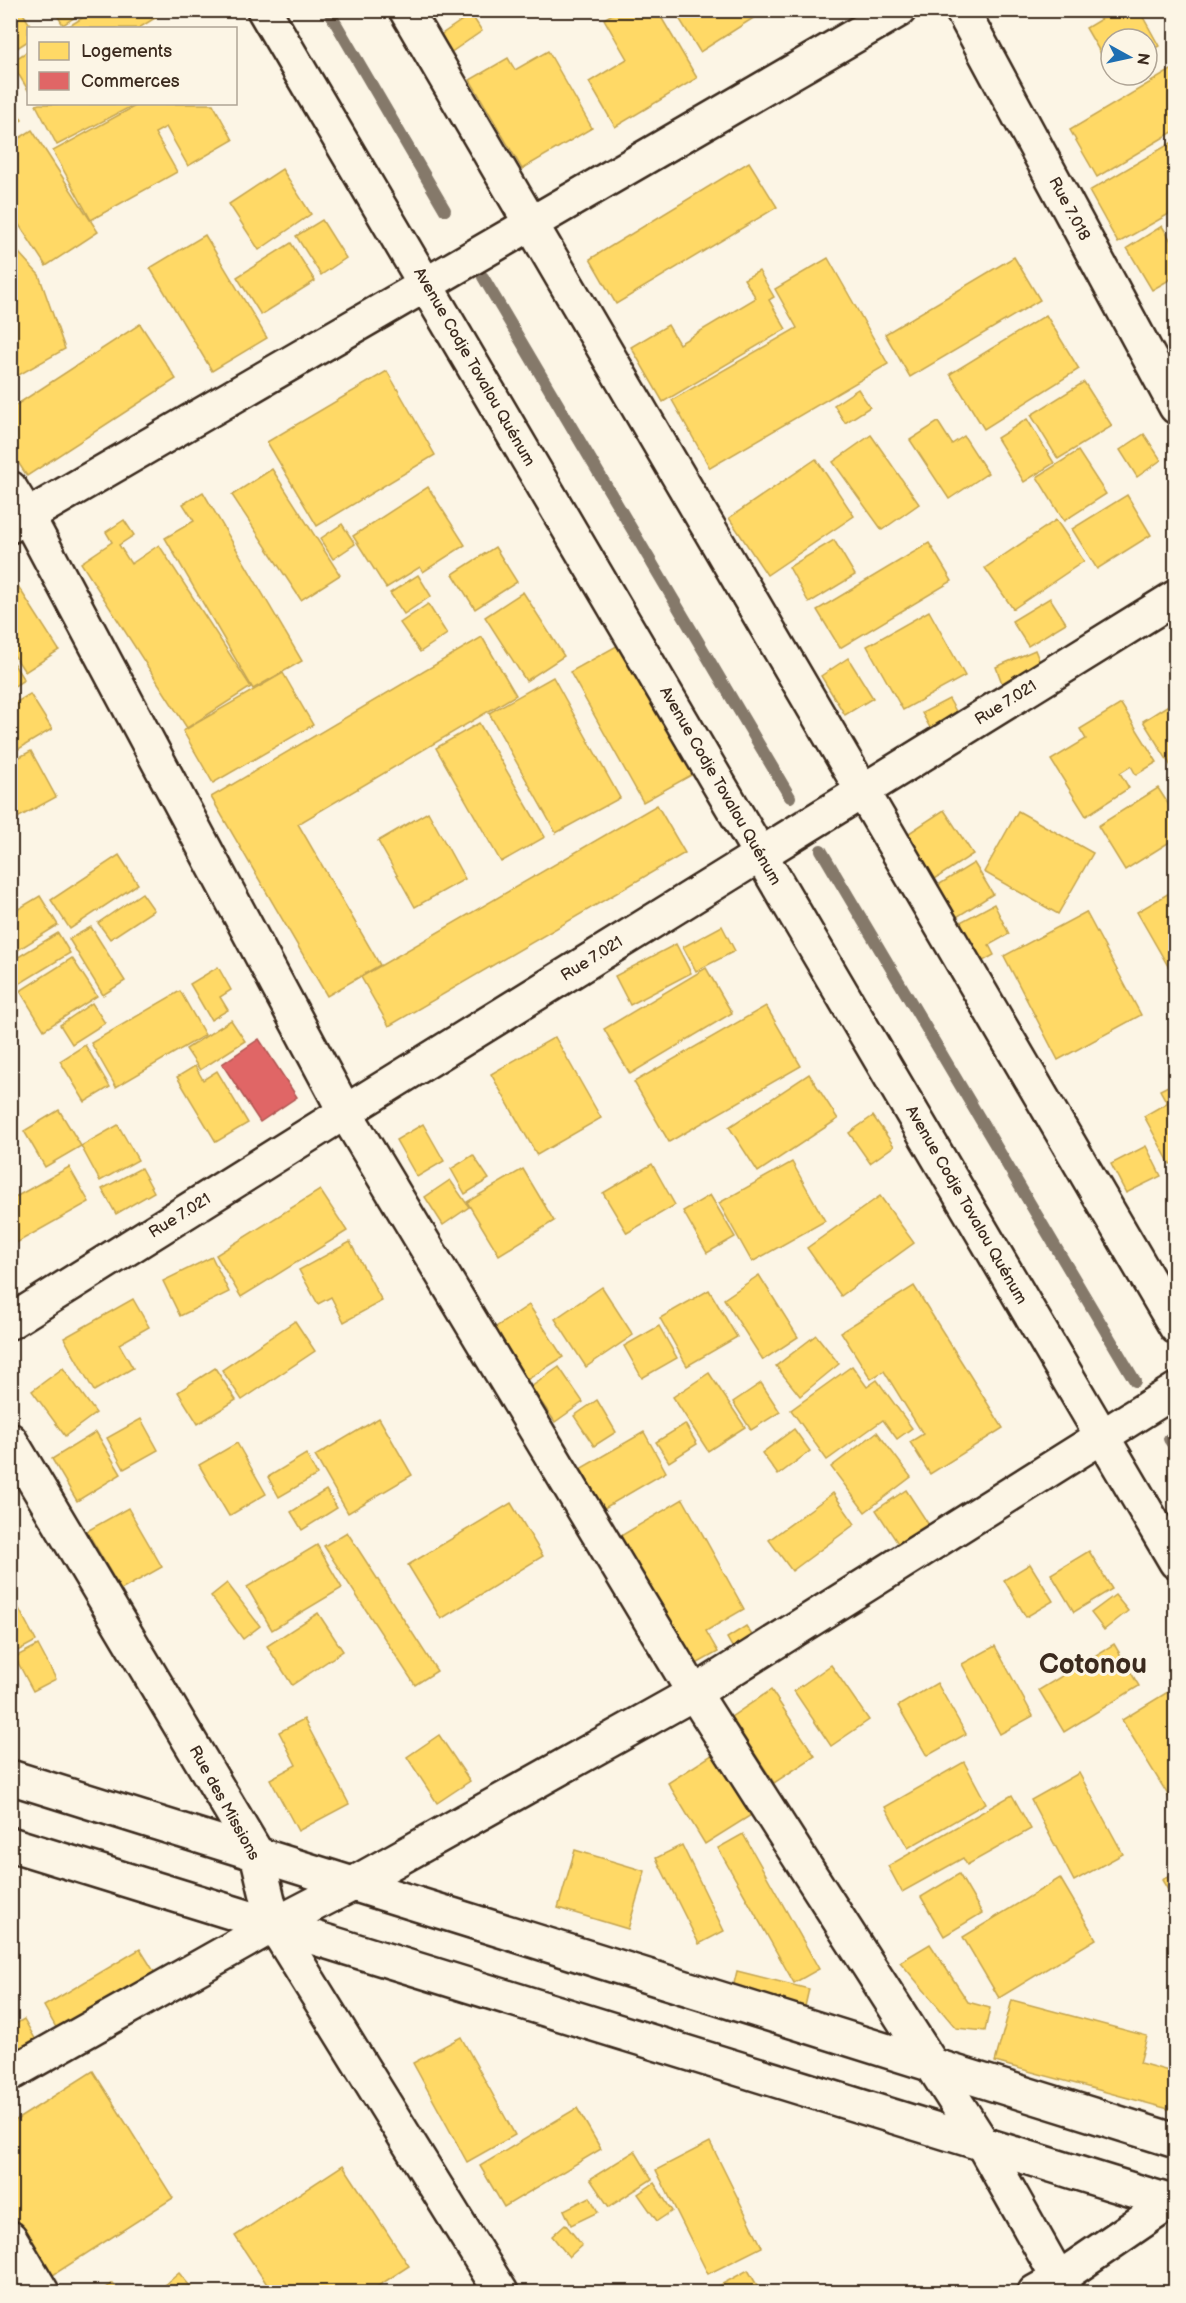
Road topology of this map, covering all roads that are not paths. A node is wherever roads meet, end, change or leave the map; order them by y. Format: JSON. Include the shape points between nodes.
{"nodes":[{"id":1,"x":264,"y":10,"type":"edge"},
{"id":2,"x":406,"y":10,"type":"edge"},
{"id":3,"x":899,"y":10,"type":"edge"},
{"id":4,"x":962,"y":10,"type":"edge"},
{"id":5,"x":532,"y":225,"type":"junction"},
{"id":6,"x":426,"y":286,"type":"junction"},
{"id":7,"x":1176,"y":407,"type":"edge"},
{"id":8,"x":10,"y":489,"type":"edge"},
{"id":9,"x":19,"y":522,"type":"edge"},
{"id":10,"x":1176,"y":597,"type":"edge"},
{"id":11,"x":864,"y":791,"type":"junction"},
{"id":12,"x":761,"y":855,"type":"junction"},
{"id":13,"x":345,"y":1112,"type":"junction"},
{"id":14,"x":10,"y":1322,"type":"edge"},
{"id":15,"x":1176,"y":1327,"type":"edge"},
{"id":16,"x":1176,"y":1390,"type":"edge"},
{"id":17,"x":1102,"y":1436,"type":"junction"},
{"id":18,"x":10,"y":1440,"type":"edge"},
{"id":19,"x":1176,"y":1562,"type":"edge"},
{"id":20,"x":694,"y":1693,"type":"junction"},
{"id":21,"x":10,"y":1777,"type":"edge"},
{"id":22,"x":10,"y":1844,"type":"edge"},
{"id":23,"x":257,"y":1854,"type":"junction"},
{"id":24,"x":353,"y":1884,"type":"junction"},
{"id":25,"x":274,"y":1925,"type":"junction"},
{"id":26,"x":934,"y":2066,"type":"junction"},
{"id":27,"x":10,"y":2074,"type":"edge"},
{"id":28,"x":1176,"y":2141,"type":"edge"},
{"id":29,"x":982,"y":2143,"type":"junction"},
{"id":30,"x":1172,"y":2200,"type":"edge"},
{"id":31,"x":10,"y":2238,"type":"edge"},
{"id":32,"x":1053,"y":2288,"type":"edge"},
{"id":33,"x":42,"y":2292,"type":"edge"},
{"id":34,"x":501,"y":2292,"type":"edge"}],
"edges":[{"from":1,"to":6,"type":"street","name":"Avenue Codje Tovalou Quénum"},
{"from":2,"to":5,"type":"street"},
{"from":3,"to":5,"type":"street"},
{"from":4,"to":7,"type":"street","name":"Rue 7.018"},
{"from":5,"to":6,"type":"street"},
{"from":5,"to":11,"type":"street"},
{"from":6,"to":9,"type":"street"},
{"from":6,"to":12,"type":"street","name":"Avenue Codje Tovalou Quénum"},
{"from":8,"to":9,"type":"street"},
{"from":9,"to":13,"type":"street"},
{"from":10,"to":11,"type":"street","name":"Rue 7.021"},
{"from":11,"to":12,"type":"street","name":"Rue 7.021"},
{"from":11,"to":15,"type":"street"},
{"from":12,"to":13,"type":"street","name":"Rue 7.021"},
{"from":12,"to":17,"type":"street","name":"Avenue Codje Tovalou Quénum"},
{"from":13,"to":14,"type":"street","name":"Rue 7.021"},
{"from":13,"to":20,"type":"street"},
{"from":16,"to":17,"type":"street"},
{"from":17,"to":19,"type":"street","name":"Avenue Codje Tovalou Quénum"},
{"from":17,"to":20,"type":"street"},
{"from":18,"to":23,"type":"street","name":"Rue des Missions"},
{"from":20,"to":24,"type":"street"},
{"from":20,"to":26,"type":"street"},
{"from":21,"to":23,"type":"street"},
{"from":22,"to":25,"type":"street"},
{"from":23,"to":24,"type":"street"},
{"from":23,"to":25,"type":"street","name":"Rue des Missions"},
{"from":24,"to":25,"type":"street"},
{"from":24,"to":26,"type":"street"},
{"from":25,"to":27,"type":"street"},
{"from":25,"to":29,"type":"street"},
{"from":25,"to":34,"type":"street","name":"Rue des Missions"},
{"from":26,"to":28,"type":"street"},
{"from":26,"to":29,"type":"street"},
{"from":29,"to":30,"type":"street"},
{"from":29,"to":32,"type":"street"},
{"from":30,"to":32,"type":"street"},
{"from":31,"to":33,"type":"street"}]}
